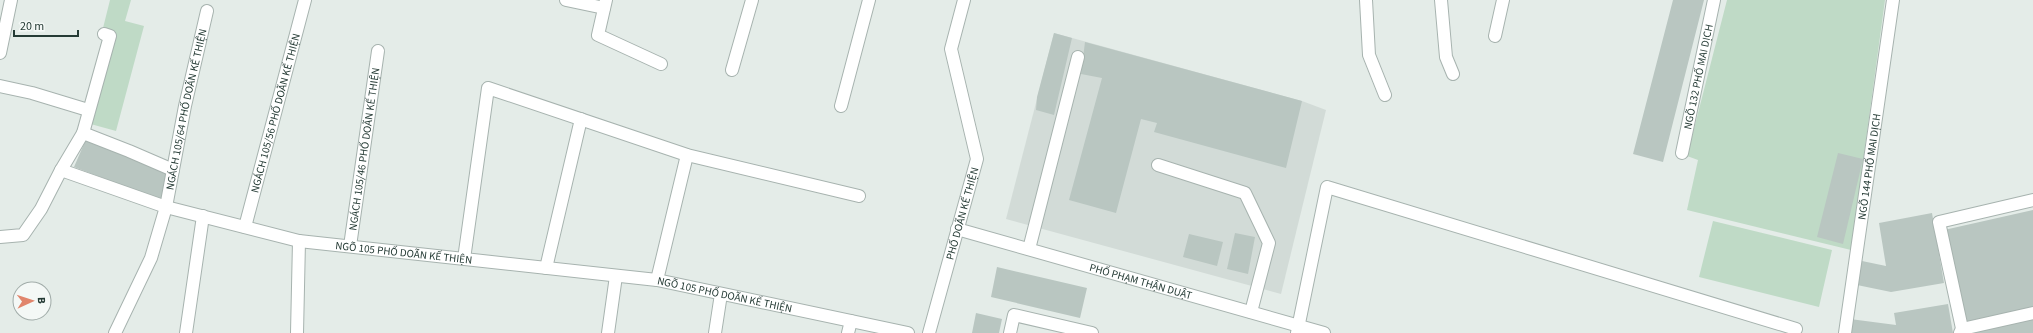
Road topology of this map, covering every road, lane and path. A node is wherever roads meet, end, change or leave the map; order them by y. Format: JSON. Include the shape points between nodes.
{"nodes":[{"id":1,"x":11,"y":0,"type":"edge"},
{"id":2,"x":305,"y":0,"type":"edge"},
{"id":3,"x":566,"y":0,"type":"edge"},
{"id":4,"x":752,"y":0,"type":"edge"},
{"id":5,"x":869,"y":0,"type":"edge"},
{"id":6,"x":964,"y":0,"type":"edge"},
{"id":7,"x":1366,"y":0,"type":"edge"},
{"id":8,"x":1441,"y":0,"type":"edge"},
{"id":9,"x":1502,"y":0,"type":"edge"},
{"id":10,"x":1714,"y":0,"type":"edge"},
{"id":11,"x":1893,"y":0,"type":"edge"},
{"id":12,"x":605,"y":4,"type":"edge"},
{"id":13,"x":207,"y":11,"type":"dead end"},
{"id":14,"x":104,"y":34,"type":"dead end"},
{"id":15,"x":1495,"y":36,"type":"dead end"},
{"id":16,"x":378,"y":51,"type":"dead end"},
{"id":17,"x":0,"y":53,"type":"edge"},
{"id":18,"x":1078,"y":56,"type":"dead end"},
{"id":19,"x":661,"y":64,"type":"dead end"},
{"id":20,"x":732,"y":70,"type":"dead end"},
{"id":21,"x":1453,"y":74,"type":"dead end"},
{"id":22,"x":0,"y":86,"type":"edge"},
{"id":23,"x":1385,"y":95,"type":"dead end"},
{"id":24,"x":841,"y":106,"type":"dead end"},
{"id":25,"x":88,"y":110,"type":"junction"},
{"id":26,"x":581,"y":119,"type":"junction"},
{"id":27,"x":83,"y":133,"type":"junction"},
{"id":28,"x":1682,"y":153,"type":"dead end"},
{"id":29,"x":687,"y":154,"type":"junction"},
{"id":30,"x":1158,"y":165,"type":"dead end"},
{"id":31,"x":61,"y":170,"type":"junction"},
{"id":32,"x":173,"y":170,"type":"junction"},
{"id":33,"x":859,"y":196,"type":"dead end"},
{"id":34,"x":2033,"y":200,"type":"edge"},
{"id":35,"x":166,"y":207,"type":"junction"},
{"id":36,"x":203,"y":216,"type":"junction"},
{"id":37,"x":244,"y":227,"type":"junction"},
{"id":38,"x":957,"y":229,"type":"junction"},
{"id":39,"x":0,"y":237,"type":"edge"},
{"id":40,"x":299,"y":241,"type":"junction"},
{"id":41,"x":350,"y":246,"type":"junction"},
{"id":42,"x":1029,"y":249,"type":"junction"},
{"id":43,"x":464,"y":259,"type":"junction"},
{"id":44,"x":546,"y":268,"type":"junction"},
{"id":45,"x":616,"y":276,"type":"junction"},
{"id":46,"x":657,"y":280,"type":"junction"},
{"id":47,"x":721,"y":294,"type":"junction"},
{"id":48,"x":1252,"y":312,"type":"junction"},
{"id":49,"x":2033,"y":313,"type":"edge"},
{"id":50,"x":851,"y":321,"type":"junction"},
{"id":51,"x":1796,"y":329,"type":"dead end"},
{"id":52,"x":1297,"y":330,"type":"edge"},
{"id":53,"x":1961,"y":332,"type":"edge"},
{"id":54,"x":115,"y":333,"type":"edge"},
{"id":55,"x":186,"y":333,"type":"edge"},
{"id":56,"x":297,"y":333,"type":"edge"},
{"id":57,"x":608,"y":333,"type":"edge"},
{"id":58,"x":715,"y":333,"type":"edge"},
{"id":59,"x":848,"y":333,"type":"edge"},
{"id":60,"x":908,"y":333,"type":"edge"},
{"id":61,"x":929,"y":333,"type":"edge"},
{"id":62,"x":1010,"y":333,"type":"edge"},
{"id":63,"x":1092,"y":333,"type":"edge"},
{"id":64,"x":1324,"y":333,"type":"edge"},
{"id":65,"x":1844,"y":333,"type":"edge"}],
"edges":[{"from":1,"to":17,"type":"street"},
{"from":2,"to":37,"type":"street","name":"NGÁCH 105/56 PHỐ DOÃN KẾ THIỆN"},
{"from":3,"to":12,"type":"street"},
{"from":4,"to":20,"type":"street"},
{"from":5,"to":24,"type":"street"},
{"from":6,"to":38,"type":"street","name":"PHỐ DOÃN KẾ THIỆN","via":[[951,49],[977,159]]},
{"from":7,"to":23,"type":"street","via":[[1369,55]]},
{"from":8,"to":21,"type":"street","via":[[1446,57]]},
{"from":9,"to":15,"type":"street"},
{"from":10,"to":28,"type":"street","name":"NGÕ 132 PHỐ MAI DỊCH"},
{"from":11,"to":65,"type":"street","name":"NGÕ 144 PHỐ MAI DỊCH"},
{"from":12,"to":19,"type":"street","via":[[598,35]]},
{"from":13,"to":32,"type":"street","name":"NGÁCH 105/64 PHỐ DOÃN KẾ THIỆN"},
{"from":14,"to":25,"type":"street","via":[[110,36]]},
{"from":16,"to":41,"type":"street","name":"NGÁCH 105/46 PHỐ DOÃN KẾ THIỆN"},
{"from":18,"to":42,"type":"street"},
{"from":22,"to":25,"type":"street"},
{"from":25,"to":27,"type":"street"},
{"from":26,"to":29,"type":"street"},
{"from":26,"to":43,"type":"street","via":[[488,88]]},
{"from":26,"to":44,"type":"street"},
{"from":27,"to":31,"type":"street"},
{"from":27,"to":32,"type":"street"},
{"from":29,"to":33,"type":"street"},
{"from":29,"to":46,"type":"street"},
{"from":30,"to":48,"type":"street","via":[[1245,193],[1269,243]]},
{"from":31,"to":35,"type":"street","name":"NGÕ 105 PHỐ DOÃN KẾ THIỆN"},
{"from":31,"to":39,"type":"street","via":[[41,209],[23,235]]},
{"from":32,"to":35,"type":"street","name":"NGÁCH 105/64 PHỐ DOÃN KẾ THIỆN"},
{"from":34,"to":53,"type":"street","via":[[1939,222]]},
{"from":35,"to":36,"type":"street","name":"NGÕ 105 PHỐ DOÃN KẾ THIỆN"},
{"from":35,"to":54,"type":"street","name":"NGÁCH 105/64 PHỐ DOÃN KẾ THIỆN","via":[[151,258]]},
{"from":36,"to":37,"type":"street","name":"NGÕ 105 PHỐ DOÃN KẾ THIỆN"},
{"from":36,"to":55,"type":"street"},
{"from":37,"to":40,"type":"street","name":"NGÕ 105 PHỐ DOÃN KẾ THIỆN"},
{"from":38,"to":42,"type":"street","name":"PHỐ PHẠM THẬN DUẬT"},
{"from":38,"to":61,"type":"street","name":"PHỐ DOÃN KẾ THIỆN"},
{"from":40,"to":41,"type":"street","name":"NGÕ 105 PHỐ DOÃN KẾ THIỆN"},
{"from":40,"to":56,"type":"street"},
{"from":41,"to":43,"type":"street","name":"NGÕ 105 PHỐ DOÃN KẾ THIỆN"},
{"from":42,"to":48,"type":"street","name":"PHỐ PHẠM THẬN DUẬT"},
{"from":43,"to":44,"type":"street","name":"NGÕ 105 PHỐ DOÃN KẾ THIỆN"},
{"from":44,"to":45,"type":"street","name":"NGÕ 105 PHỐ DOÃN KẾ THIỆN"},
{"from":45,"to":46,"type":"street","name":"NGÕ 105 PHỐ DOÃN KẾ THIỆN"},
{"from":45,"to":57,"type":"street"},
{"from":46,"to":47,"type":"street","name":"NGÕ 105 PHỐ DOÃN KẾ THIỆN"},
{"from":47,"to":50,"type":"street","name":"NGÕ 105 PHỐ DOÃN KẾ THIỆN"},
{"from":47,"to":58,"type":"street"},
{"from":48,"to":52,"type":"street","name":"PHỐ PHẠM THẬN DUẬT"},
{"from":49,"to":53,"type":"street"},
{"from":50,"to":59,"type":"street"},
{"from":50,"to":60,"type":"street","name":"NGÕ 105 PHỐ DOÃN KẾ THIỆN"},
{"from":51,"to":52,"type":"street","via":[[1327,187]]},
{"from":52,"to":64,"type":"street","name":"PHỐ PHẠM THẬN DUẬT"},
{"from":62,"to":63,"type":"street","via":[[1014,315]]}]}
